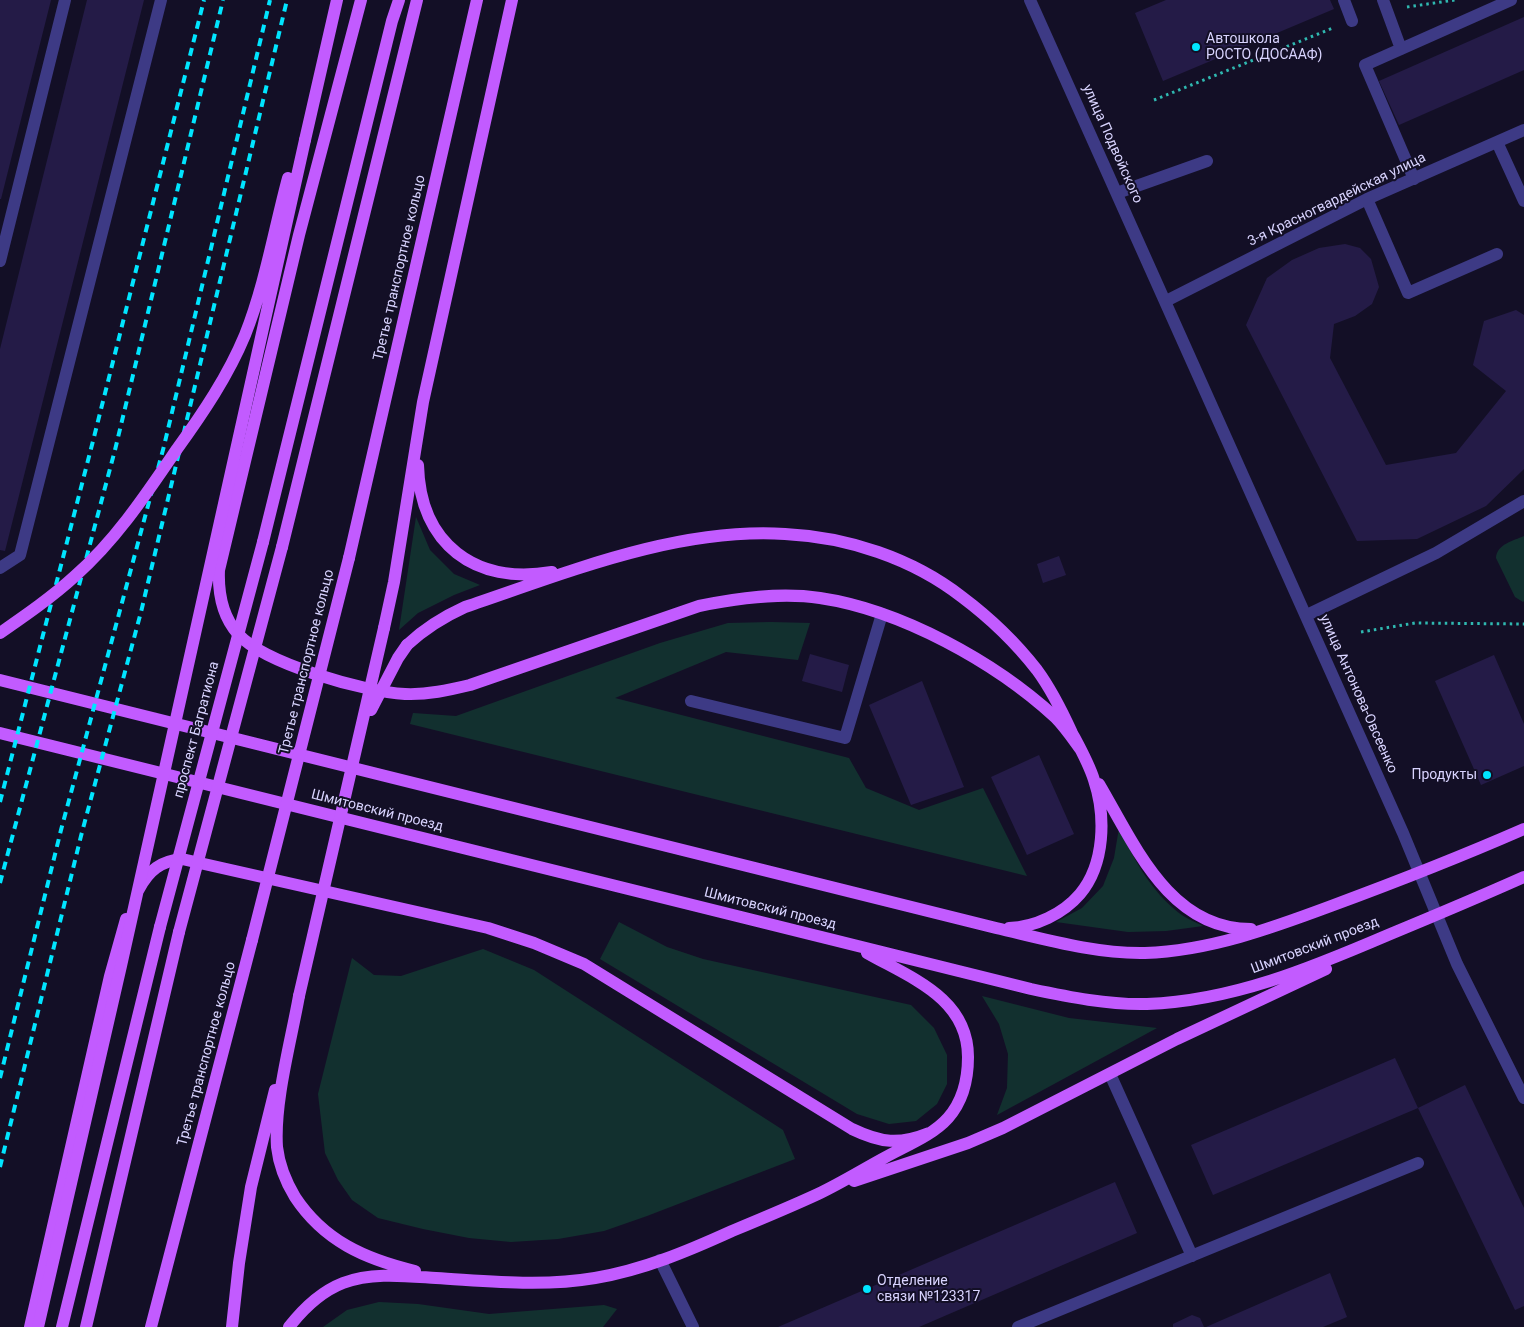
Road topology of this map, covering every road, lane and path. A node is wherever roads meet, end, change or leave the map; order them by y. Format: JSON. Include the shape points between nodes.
{"nodes":[{"id":1,"x":65,"y":0,"type":"edge"},
{"id":2,"x":161,"y":0,"type":"edge"},
{"id":3,"x":337,"y":0,"type":"edge"},
{"id":4,"x":361,"y":0,"type":"edge"},
{"id":5,"x":399,"y":0,"type":"edge"},
{"id":6,"x":418,"y":0,"type":"edge"},
{"id":7,"x":477,"y":0,"type":"edge"},
{"id":8,"x":512,"y":0,"type":"edge"},
{"id":9,"x":1030,"y":0,"type":"edge"},
{"id":10,"x":1344,"y":0,"type":"edge"},
{"id":11,"x":1455,"y":0,"type":"edge"},
{"id":12,"x":1512,"y":0,"type":"edge"},
{"id":13,"x":1384,"y":5,"type":"edge"},
{"id":14,"x":1352,"y":21,"type":"joint"},
{"id":15,"x":1401,"y":49,"type":"junction"},
{"id":16,"x":1154,"y":100,"type":"dead end"},
{"id":17,"x":1524,"y":130,"type":"edge"},
{"id":18,"x":305,"y":140,"type":"junction"},
{"id":19,"x":1497,"y":142,"type":"junction"},
{"id":20,"x":1207,"y":161,"type":"dead end"},
{"id":21,"x":1414,"y":179,"type":"junction"},
{"id":22,"x":1117,"y":193,"type":"junction"},
{"id":23,"x":1367,"y":199,"type":"junction"},
{"id":24,"x":1524,"y":201,"type":"edge"},
{"id":25,"x":1497,"y":254,"type":"dead end"},
{"id":26,"x":0,"y":261,"type":"edge"},
{"id":27,"x":1166,"y":301,"type":"junction"},
{"id":28,"x":423,"y":402,"type":"junction"},
{"id":29,"x":1524,"y":501,"type":"edge"},
{"id":30,"x":591,"y":565,"type":"junction"},
{"id":31,"x":0,"y":568,"type":"edge"},
{"id":32,"x":882,"y":614,"type":"junction"},
{"id":33,"x":1307,"y":615,"type":"junction"},
{"id":34,"x":1524,"y":624,"type":"edge"},
{"id":35,"x":1361,"y":632,"type":"dead end"},
{"id":36,"x":0,"y":633,"type":"edge"},
{"id":37,"x":0,"y":680,"type":"edge"},
{"id":38,"x":690,"y":700,"type":"dead end"},
{"id":39,"x":363,"y":723,"type":"junction"},
{"id":40,"x":0,"y":733,"type":"edge"},
{"id":41,"x":1081,"y":750,"type":"junction"},
{"id":42,"x":1090,"y":769,"type":"junction"},
{"id":43,"x":1524,"y":829,"type":"edge"},
{"id":44,"x":1420,"y":874,"type":"junction"},
{"id":45,"x":1524,"y":877,"type":"edge"},
{"id":46,"x":1436,"y":915,"type":"junction"},
{"id":47,"x":1273,"y":926,"type":"junction"},
{"id":48,"x":996,"y":928,"type":"junction"},
{"id":49,"x":854,"y":945,"type":"junction"},
{"id":50,"x":299,"y":996,"type":"junction"},
{"id":51,"x":1110,"y":1074,"type":"junction"},
{"id":52,"x":1524,"y":1098,"type":"edge"},
{"id":53,"x":929,"y":1132,"type":"junction"},
{"id":54,"x":1418,"y":1163,"type":"dead end"},
{"id":55,"x":826,"y":1190,"type":"junction"},
{"id":56,"x":1192,"y":1256,"type":"junction"},
{"id":57,"x":660,"y":1260,"type":"junction"},
{"id":58,"x":467,"y":1280,"type":"junction"},
{"id":59,"x":30,"y":1327,"type":"edge"},
{"id":60,"x":38,"y":1327,"type":"edge"},
{"id":61,"x":62,"y":1327,"type":"edge"},
{"id":62,"x":86,"y":1327,"type":"edge"},
{"id":63,"x":151,"y":1327,"type":"edge"},
{"id":64,"x":232,"y":1327,"type":"edge"},
{"id":65,"x":289,"y":1327,"type":"edge"},
{"id":66,"x":693,"y":1327,"type":"edge"},
{"id":67,"x":1018,"y":1327,"type":"edge"}],
"edges":[{"from":1,"to":26,"type":"street"},
{"from":2,"to":31,"type":"street","via":[[20,556]]},
{"from":3,"to":18,"type":"main road"},
{"from":4,"to":32,"type":"main road","via":[[299,235],[220,570],[220,602],[239,635],[268,655],[299,669],[364,688],[406,694],[470,685],[670,615],[729,600],[792,596],[818,598]]},
{"from":5,"to":61,"type":"main road","name":"проспект Багратиона","bridge":true,"via":[[263,542],[160,926]]},
{"from":6,"to":62,"type":"main road","bridge":true,"via":[[282,547],[179,932]]},
{"from":7,"to":63,"type":"main road","name":"Третье транспортное кольцо","bridge":true,"via":[[349,558]]},
{"from":8,"to":28,"type":"main road"},
{"from":9,"to":22,"type":"street","name":"улица Подвойского"},
{"from":10,"to":14,"type":"street"},
{"from":11,"to":13,"type":"path"},
{"from":12,"to":15,"type":"street"},
{"from":13,"to":15,"type":"street"},
{"from":14,"to":16,"type":"path"},
{"from":15,"to":21,"type":"street","via":[[1365,64]]},
{"from":17,"to":19,"type":"street","name":"3-я Красногвардейская улица"},
{"from":18,"to":36,"type":"main road","bridge":true,"via":[[293,162],[258,299],[244,336],[203,413],[115,534],[77,575]]},
{"from":18,"to":60,"type":"main road","bridge":true},
{"from":19,"to":21,"type":"street","name":"3-я Красногвардейская улица"},
{"from":19,"to":24,"type":"street"},
{"from":20,"to":22,"type":"street"},
{"from":21,"to":23,"type":"street","name":"3-я Красногвардейская улица"},
{"from":22,"to":27,"type":"street","name":"улица Подвойского"},
{"from":23,"to":25,"type":"street","via":[[1408,293]]},
{"from":23,"to":27,"type":"street","name":"3-я Красногвардейская улица"},
{"from":27,"to":33,"type":"street","name":"улица Антонова-Овсеенко"},
{"from":28,"to":30,"type":"main road","via":[[418,467],[423,504],[430,522],[453,551],[470,562],[505,573],[541,574]]},
{"from":28,"to":39,"type":"main road","bridge":true,"via":[[394,582]]},
{"from":29,"to":33,"type":"street","via":[[1436,553]]},
{"from":30,"to":39,"type":"main road","bridge":true,"via":[[466,607],[431,625],[407,645]]},
{"from":30,"to":41,"type":"main road","via":[[683,541],[753,534],[813,536],[871,550],[931,577],[961,596],[1005,634],[1038,672]]},
{"from":32,"to":38,"type":"street","via":[[844,738]]},
{"from":32,"to":41,"type":"main road","via":[[954,646],[993,670],[1055,718]]},
{"from":33,"to":44,"type":"street","name":"улица Антонова-Овсеенко"},
{"from":34,"to":35,"type":"path","via":[[1415,624]]},
{"from":37,"to":48,"type":"main road"},
{"from":39,"to":50,"type":"main road","bridge":true},
{"from":40,"to":49,"type":"main road","name":"Шмитовский проезд"},
{"from":41,"to":42,"type":"main road"},
{"from":42,"to":47,"type":"main road","via":[[1150,871],[1182,905],[1208,922],[1223,927],[1250,929]]},
{"from":42,"to":48,"type":"main road","via":[[1098,796],[1101,835],[1095,871],[1086,887],[1073,902],[1047,919],[1016,928]]},
{"from":43,"to":44,"type":"main road"},
{"from":44,"to":46,"type":"street","name":"улица Антонова-Овсеенко"},
{"from":44,"to":47,"type":"main road"},
{"from":45,"to":46,"type":"main road","name":"Шмитовский проезд"},
{"from":46,"to":49,"type":"main road","name":"Шмитовский проезд","via":[[1323,963],[1260,984],[1208,997],[1165,1003],[1126,1004],[1063,996]]},
{"from":46,"to":51,"type":"main road"},
{"from":46,"to":52,"type":"street","name":"улица Антонова-Овсеенко"},
{"from":47,"to":48,"type":"main road","via":[[1198,946],[1144,953],[1073,945]]},
{"from":49,"to":53,"type":"main road","via":[[932,990],[958,1016],[968,1047],[966,1080],[948,1118]]},
{"from":50,"to":58,"type":"main road","via":[[278,1122],[277,1148],[290,1189],[320,1227],[338,1242],[365,1256],[393,1266]]},
{"from":50,"to":64,"type":"main road","via":[[251,1187]]},
{"from":51,"to":55,"type":"main road","via":[[968,1143]]},
{"from":51,"to":56,"type":"street"},
{"from":53,"to":55,"type":"main road"},
{"from":53,"to":59,"type":"main road","via":[[906,1140],[887,1141],[864,1135],[584,964],[534,943],[479,926],[195,861],[171,860],[160,864],[145,878],[124,924]]},
{"from":54,"to":56,"type":"street"},
{"from":55,"to":57,"type":"main road"},
{"from":56,"to":67,"type":"street"},
{"from":57,"to":58,"type":"main road","via":[[618,1273],[561,1282]]},
{"from":57,"to":66,"type":"street"},
{"from":58,"to":65,"type":"main road","via":[[361,1278],[325,1293],[306,1307]]}]}
